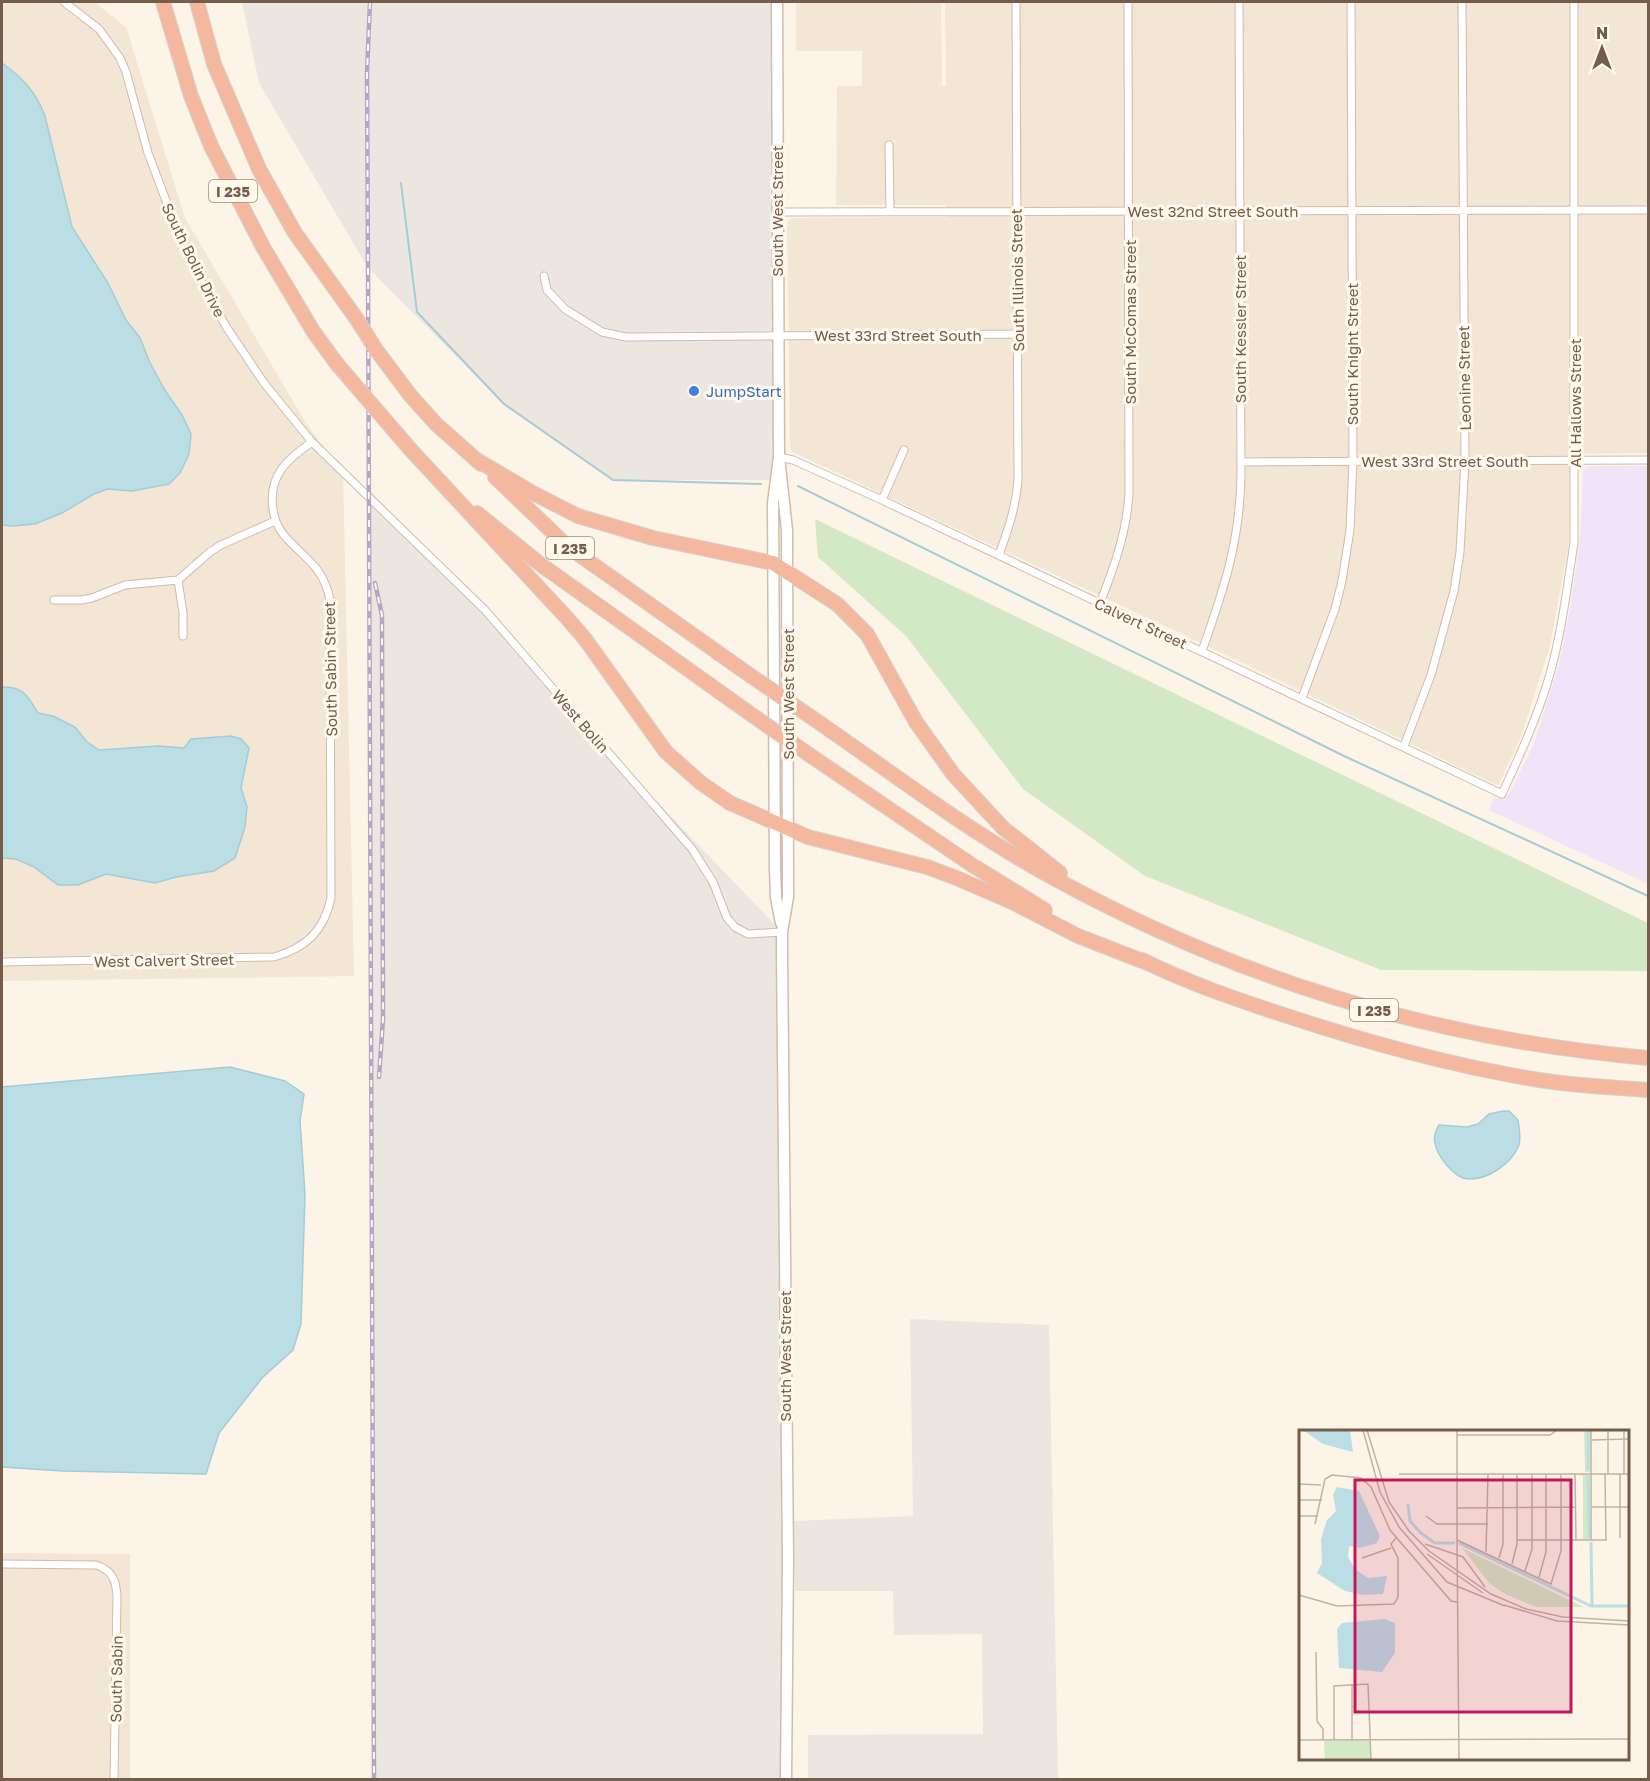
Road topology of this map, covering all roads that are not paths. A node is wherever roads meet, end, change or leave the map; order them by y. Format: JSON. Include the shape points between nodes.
{"nodes":[{"id":1,"x":64,"y":2,"type":"edge"},
{"id":2,"x":163,"y":2,"type":"edge"},
{"id":3,"x":196,"y":2,"type":"edge"},
{"id":4,"x":777,"y":2,"type":"edge"},
{"id":5,"x":1016,"y":2,"type":"edge"},
{"id":6,"x":1128,"y":2,"type":"edge"},
{"id":7,"x":1239,"y":2,"type":"edge"},
{"id":8,"x":1351,"y":2,"type":"edge"},
{"id":9,"x":1462,"y":2,"type":"edge"},
{"id":10,"x":1574,"y":2,"type":"edge"},
{"id":11,"x":889,"y":145,"type":"dead end"},
{"id":12,"x":1239,"y":210,"type":"junction"},
{"id":13,"x":1351,"y":210,"type":"junction"},
{"id":14,"x":1462,"y":210,"type":"junction"},
{"id":15,"x":1575,"y":210,"type":"junction"},
{"id":16,"x":1648,"y":210,"type":"edge"},
{"id":17,"x":1129,"y":211,"type":"junction"},
{"id":18,"x":777,"y":212,"type":"junction"},
{"id":19,"x":890,"y":212,"type":"junction"},
{"id":20,"x":1016,"y":212,"type":"junction"},
{"id":21,"x":544,"y":276,"type":"dead end"},
{"id":22,"x":1018,"y":334,"type":"junction"},
{"id":23,"x":778,"y":335,"type":"junction"},
{"id":24,"x":312,"y":442,"type":"junction"},
{"id":25,"x":904,"y":450,"type":"dead end"},
{"id":26,"x":779,"y":457,"type":"junction"},
{"id":27,"x":475,"y":459,"type":"junction"},
{"id":28,"x":1575,"y":460,"type":"junction"},
{"id":29,"x":1648,"y":460,"type":"edge"},
{"id":30,"x":1353,"y":461,"type":"junction"},
{"id":31,"x":1465,"y":461,"type":"junction"},
{"id":32,"x":1241,"y":462,"type":"junction"},
{"id":33,"x":448,"y":489,"type":"junction"},
{"id":34,"x":369,"y":496,"type":"joint"},
{"id":35,"x":882,"y":500,"type":"junction"},
{"id":36,"x":275,"y":521,"type":"junction"},
{"id":37,"x":999,"y":555,"type":"junction"},
{"id":38,"x":773,"y":563,"type":"junction"},
{"id":39,"x":787,"y":571,"type":"junction"},
{"id":40,"x":178,"y":580,"type":"junction"},
{"id":41,"x":54,"y":600,"type":"dead end"},
{"id":42,"x":1100,"y":603,"type":"junction"},
{"id":43,"x":183,"y":636,"type":"dead end"},
{"id":44,"x":1202,"y":651,"type":"junction"},
{"id":45,"x":1302,"y":698,"type":"junction"},
{"id":46,"x":1404,"y":746,"type":"junction"},
{"id":47,"x":1502,"y":794,"type":"joint"},
{"id":48,"x":774,"y":821,"type":"junction"},
{"id":49,"x":789,"y":829,"type":"junction"},
{"id":50,"x":1114,"y":909,"type":"junction"},
{"id":51,"x":318,"y":930,"type":"joint"},
{"id":52,"x":782,"y":932,"type":"junction"},
{"id":53,"x":2,"y":962,"type":"edge"},
{"id":54,"x":1150,"y":964,"type":"junction"},
{"id":55,"x":1648,"y":1058,"type":"edge"},
{"id":56,"x":1648,"y":1090,"type":"edge"},
{"id":57,"x":2,"y":1564,"type":"edge"},
{"id":58,"x":114,"y":1779,"type":"edge"},
{"id":59,"x":786,"y":1779,"type":"edge"}],
"edges":[{"from":1,"to":24,"type":"street","name":"South Bolin Drive","via":[[99,29],[120,58],[158,180],[206,290],[264,383]]},
{"from":2,"to":33,"type":"highway","number":"I 235","bridge":true,"via":[[190,96],[263,247],[337,364]]},
{"from":3,"to":27,"type":"highway","number":"I 235","bridge":true,"via":[[214,64],[259,169],[295,234],[410,395]]},
{"from":4,"to":18,"type":"street","name":"South West Street"},
{"from":5,"to":20,"type":"street","name":"South Illinois Street"},
{"from":6,"to":17,"type":"street","name":"South McComas Street"},
{"from":7,"to":12,"type":"street","name":"South Kessler Street"},
{"from":8,"to":13,"type":"street","name":"South Knight Street"},
{"from":9,"to":14,"type":"street","name":"Leonine Street"},
{"from":10,"to":15,"type":"street","name":"All Hallows Street"},
{"from":11,"to":19,"type":"street"},
{"from":12,"to":13,"type":"street","name":"West 32nd Street South"},
{"from":12,"to":17,"type":"street","name":"West 32nd Street South"},
{"from":12,"to":32,"type":"street","name":"South Kessler Street"},
{"from":13,"to":14,"type":"street","name":"West 32nd Street South"},
{"from":13,"to":30,"type":"street","name":"South Knight Street"},
{"from":14,"to":15,"type":"street","name":"West 32nd Street South"},
{"from":14,"to":31,"type":"street","name":"Leonine Street"},
{"from":15,"to":16,"type":"street","name":"West 32nd Street South"},
{"from":15,"to":28,"type":"street","name":"All Hallows Street"},
{"from":17,"to":20,"type":"street","name":"West 32nd Street South"},
{"from":17,"to":42,"type":"street","name":"South McComas Street","via":[[1129,503]]},
{"from":18,"to":19,"type":"street","name":"West 32nd Street South"},
{"from":18,"to":23,"type":"street","name":"South West Street"},
{"from":19,"to":20,"type":"street","name":"West 32nd Street South"},
{"from":20,"to":22,"type":"street","name":"South Illinois Street"},
{"from":21,"to":23,"type":"street","name":"West 33rd Street South","via":[[548,290],[565,309],[602,332],[659,338]]},
{"from":22,"to":23,"type":"street","name":"West 33rd Street South"},
{"from":22,"to":37,"type":"street","name":"South Illinois Street","via":[[1017,489]]},
{"from":23,"to":26,"type":"street","name":"South West Street"},
{"from":24,"to":34,"type":"street","name":"South Bolin Drive"},
{"from":24,"to":36,"type":"street","via":[[287,460],[276,477],[271,492]]},
{"from":25,"to":35,"type":"street"},
{"from":26,"to":35,"type":"street","name":"Calvert Street","via":[[793,459]]},
{"from":26,"to":38,"type":"street","name":"South West Street","via":[[773,503]]},
{"from":26,"to":39,"type":"street","name":"South West Street","via":[[788,530]]},
{"from":27,"to":38,"type":"highway","via":[[560,508],[601,524]]},
{"from":27,"to":50,"type":"highway","number":"I 235","bridge":true,"via":[[567,546],[751,676],[984,836]]},
{"from":28,"to":29,"type":"street","name":"West 33rd Street South"},
{"from":28,"to":31,"type":"street","name":"West 33rd Street South"},
{"from":28,"to":47,"type":"street","name":"All Hallows Street","via":[[1574,543],[1561,629],[1538,710]]},
{"from":30,"to":31,"type":"street","name":"West 33rd Street South"},
{"from":30,"to":32,"type":"street","name":"West 33rd Street South"},
{"from":30,"to":45,"type":"street","name":"South Knight Street","via":[[1350,530],[1342,581]]},
{"from":31,"to":46,"type":"street","name":"Leonine Street","via":[[1454,591],[1431,675]]},
{"from":32,"to":44,"type":"street","name":"South Kessler Street","via":[[1240,509],[1233,553]]},
{"from":33,"to":48,"type":"highway","via":[[585,639],[666,752],[730,803]]},
{"from":33,"to":54,"type":"highway","number":"I 235","bridge":true,"via":[[540,564],[811,756],[1047,912]]},
{"from":34,"to":52,"type":"street","name":"West Bolin","via":[[485,610],[692,849],[735,927],[748,934]]},
{"from":35,"to":37,"type":"street","name":"Calvert Street"},
{"from":36,"to":40,"type":"street","via":[[221,545]]},
{"from":36,"to":51,"type":"street","name":"South Sabin Street","via":[[313,562],[330,600],[331,898]]},
{"from":37,"to":42,"type":"street","name":"Calvert Street"},
{"from":38,"to":39,"type":"highway"},
{"from":38,"to":48,"type":"street","name":"South West Street"},
{"from":39,"to":49,"type":"street","name":"South West Street"},
{"from":39,"to":50,"type":"highway","via":[[849,613],[867,634],[932,746],[984,809],[1028,849]]},
{"from":40,"to":41,"type":"street","via":[[125,585],[81,600]]},
{"from":40,"to":43,"type":"street"},
{"from":42,"to":44,"type":"street","name":"Calvert Street"},
{"from":44,"to":45,"type":"street","name":"Calvert Street"},
{"from":45,"to":46,"type":"street","name":"Calvert Street"},
{"from":46,"to":47,"type":"street","name":"Calvert Street"},
{"from":48,"to":49,"type":"highway"},
{"from":48,"to":52,"type":"street","name":"South West Street","via":[[776,898]]},
{"from":49,"to":52,"type":"street","name":"South West Street","via":[[788,897]]},
{"from":49,"to":54,"type":"highway","via":[[954,877],[1078,936]]},
{"from":50,"to":55,"type":"highway","number":"I 235","via":[[1221,958],[1358,1005],[1508,1041]]},
{"from":51,"to":53,"type":"street","name":"West Calvert Street","via":[[300,947],[274,957]]},
{"from":52,"to":59,"type":"street","name":"South West Street","via":[[788,1559]]},
{"from":54,"to":56,"type":"highway","number":"I 235","via":[[1216,992],[1330,1031],[1432,1059],[1542,1081]]},
{"from":57,"to":58,"type":"street","name":"South Sabin","via":[[96,1565],[115,1579]]}]}
